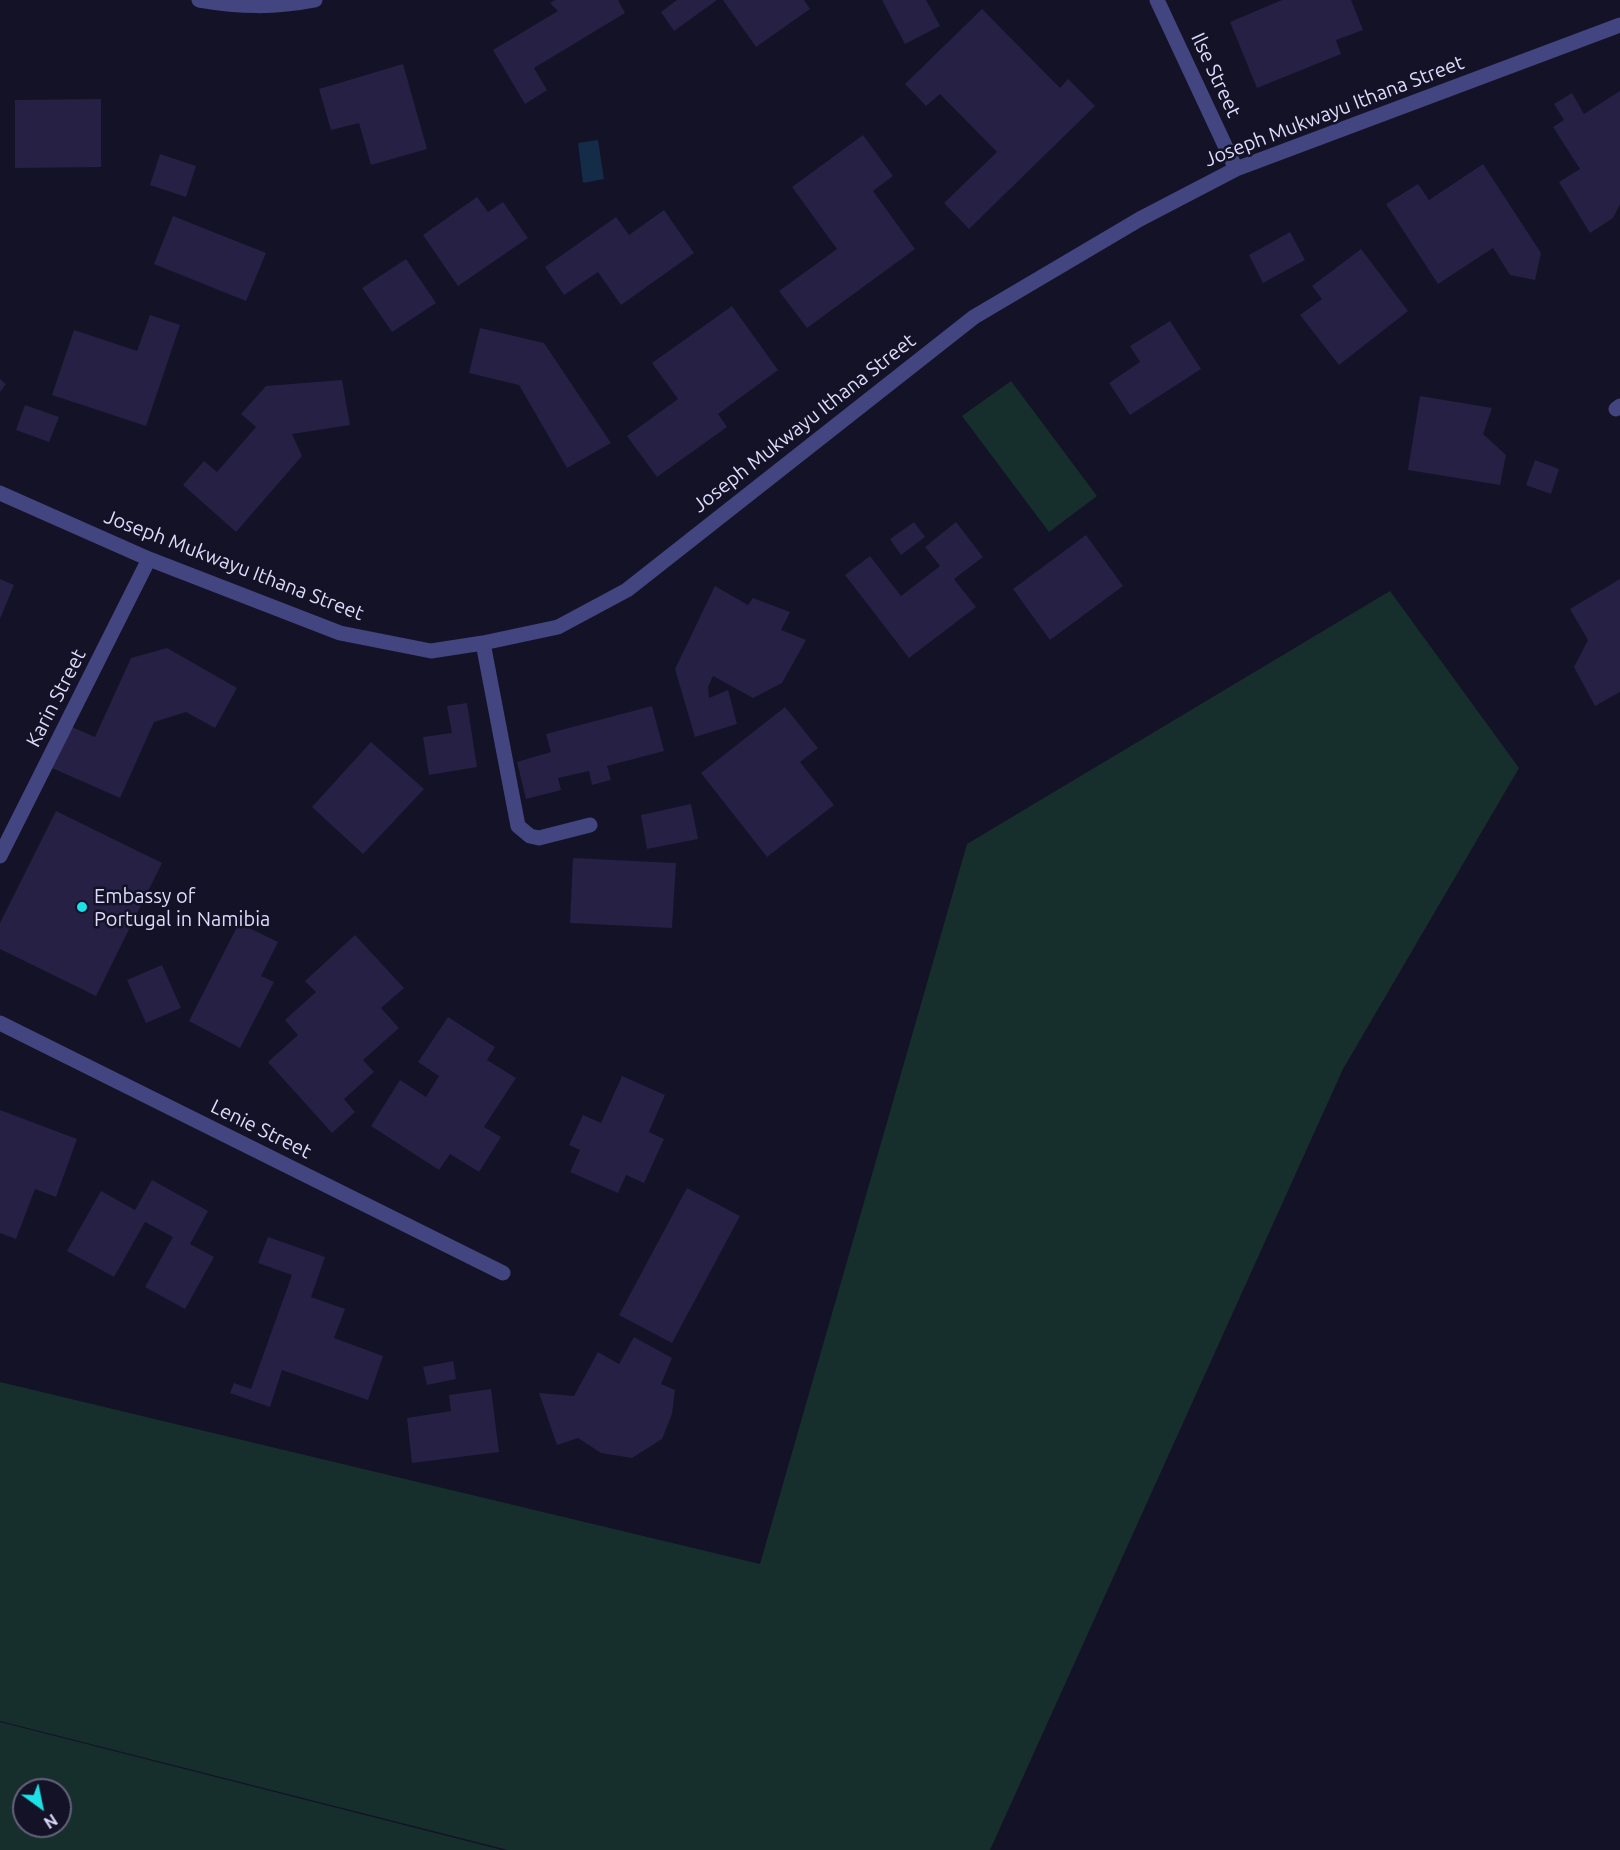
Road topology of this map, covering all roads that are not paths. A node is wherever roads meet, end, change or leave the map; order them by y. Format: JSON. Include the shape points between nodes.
{"nodes":[{"id":1,"x":199,"y":0,"type":"edge"},
{"id":2,"x":315,"y":0,"type":"edge"},
{"id":3,"x":1157,"y":0,"type":"edge"},
{"id":4,"x":1620,"y":24,"type":"edge"},
{"id":5,"x":1236,"y":169,"type":"junction"},
{"id":6,"x":0,"y":493,"type":"edge"},
{"id":7,"x":149,"y":559,"type":"junction"},
{"id":8,"x":483,"y":643,"type":"junction"},
{"id":9,"x":590,"y":825,"type":"dead end"},
{"id":10,"x":0,"y":855,"type":"edge"},
{"id":11,"x":0,"y":1023,"type":"edge"},
{"id":12,"x":503,"y":1274,"type":"dead end"}],
"edges":[{"from":1,"to":2,"type":"street","via":[[248,6],[284,6]]},
{"from":3,"to":5,"type":"street","name":"Ilse Street"},
{"from":4,"to":5,"type":"street","name":"Joseph Mukwayu Ithana Street"},
{"from":5,"to":8,"type":"street","name":"Joseph Mukwayu Ithana Street","via":[[1140,219],[974,317],[627,590],[558,627]]},
{"from":6,"to":7,"type":"street","name":"Joseph Mukwayu Ithana Street"},
{"from":7,"to":8,"type":"street","name":"Joseph Mukwayu Ithana Street","via":[[340,633],[431,651]]},
{"from":7,"to":10,"type":"street","name":"Karin Street"},
{"from":8,"to":9,"type":"street","via":[[518,826],[539,838]]},
{"from":11,"to":12,"type":"street","name":"Lenie Street"}]}
